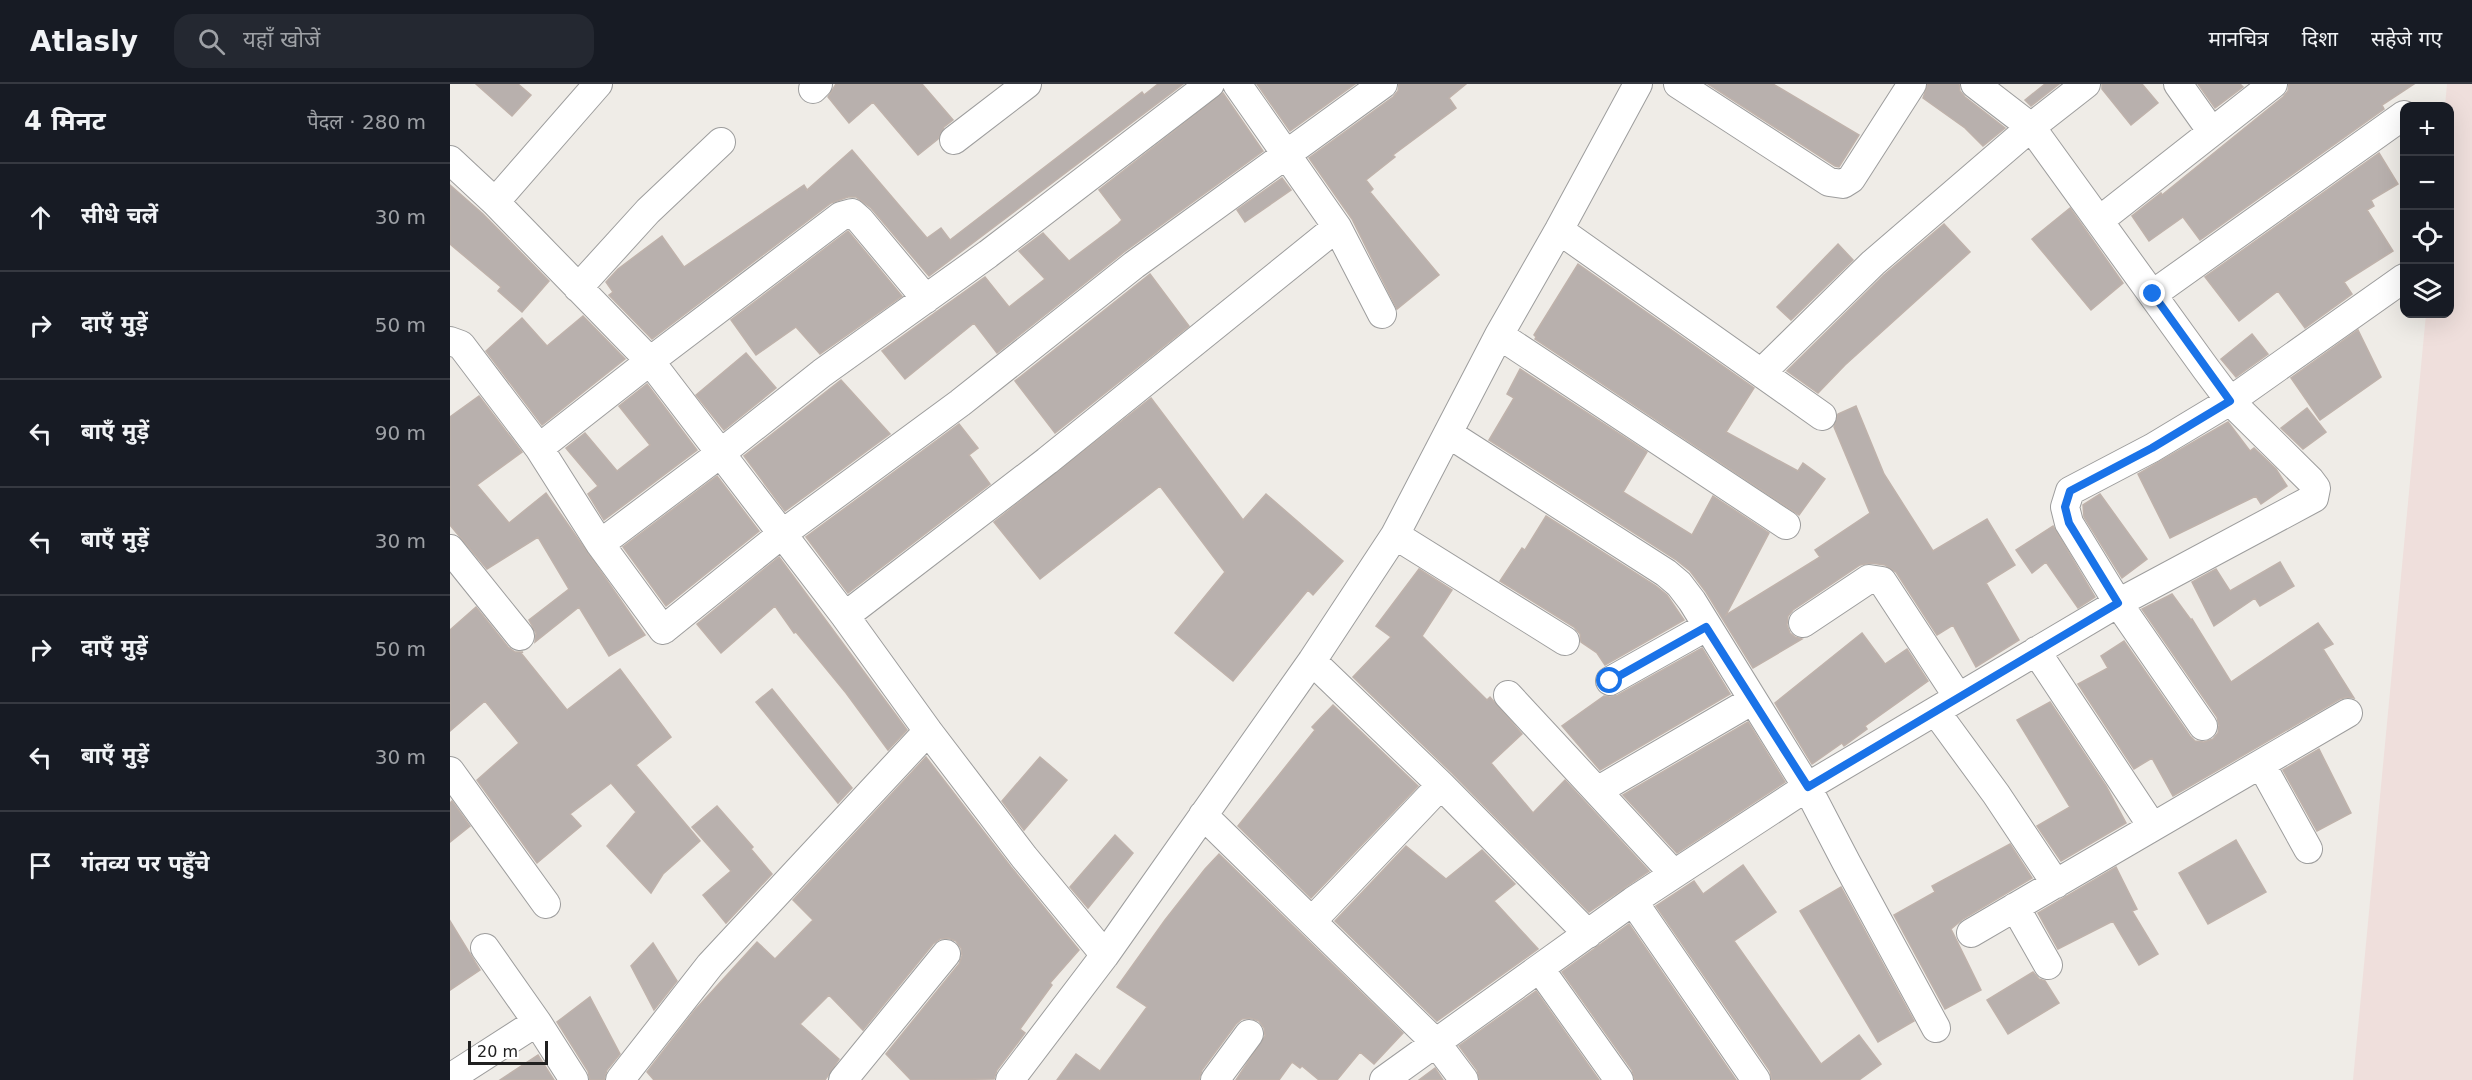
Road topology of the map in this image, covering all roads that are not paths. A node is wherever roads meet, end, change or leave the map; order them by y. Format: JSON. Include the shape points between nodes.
{"nodes":[{"id":1,"x":598,"y":84,"type":"edge"},
{"id":2,"x":1027,"y":84,"type":"edge"},
{"id":3,"x":1210,"y":84,"type":"edge"},
{"id":4,"x":1237,"y":84,"type":"edge"},
{"id":5,"x":1383,"y":84,"type":"edge"},
{"id":6,"x":1638,"y":84,"type":"edge"},
{"id":7,"x":1678,"y":84,"type":"edge"},
{"id":8,"x":1912,"y":84,"type":"edge"},
{"id":9,"x":1975,"y":84,"type":"edge"},
{"id":10,"x":2086,"y":84,"type":"edge"},
{"id":11,"x":2178,"y":84,"type":"edge"},
{"id":12,"x":2273,"y":84,"type":"edge"},
{"id":13,"x":2400,"y":118,"type":"edge"},
{"id":14,"x":2031,"y":127,"type":"junction"},
{"id":15,"x":2212,"y":132,"type":"junction"},
{"id":16,"x":954,"y":140,"type":"dead end"},
{"id":17,"x":721,"y":142,"type":"dead end"},
{"id":18,"x":1285,"y":153,"type":"junction"},
{"id":19,"x":450,"y":160,"type":"edge"},
{"id":20,"x":495,"y":202,"type":"junction"},
{"id":21,"x":2100,"y":220,"type":"junction"},
{"id":22,"x":1336,"y":227,"type":"junction"},
{"id":23,"x":1559,"y":230,"type":"junction"},
{"id":24,"x":2400,"y":281,"type":"edge"},
{"id":25,"x":578,"y":288,"type":"junction"},
{"id":26,"x":2153,"y":294,"type":"junction"},
{"id":27,"x":926,"y":299,"type":"junction"},
{"id":28,"x":1382,"y":314,"type":"dead end"},
{"id":29,"x":1498,"y":335,"type":"junction"},
{"id":30,"x":450,"y":341,"type":"edge"},
{"id":31,"x":650,"y":361,"type":"junction"},
{"id":32,"x":1761,"y":373,"type":"junction"},
{"id":33,"x":2230,"y":401,"type":"junction"},
{"id":34,"x":1822,"y":416,"type":"dead end"},
{"id":35,"x":1449,"y":434,"type":"junction"},
{"id":36,"x":539,"y":448,"type":"junction"},
{"id":37,"x":721,"y":453,"type":"junction"},
{"id":38,"x":1786,"y":525,"type":"dead end"},
{"id":39,"x":782,"y":534,"type":"junction"},
{"id":40,"x":1395,"y":535,"type":"junction"},
{"id":41,"x":600,"y":544,"type":"junction"},
{"id":42,"x":450,"y":549,"type":"edge"},
{"id":43,"x":2118,"y":603,"type":"junction"},
{"id":44,"x":845,"y":616,"type":"junction"},
{"id":45,"x":1803,"y":623,"type":"dead end"},
{"id":46,"x":1706,"y":627,"type":"junction"},
{"id":47,"x":520,"y":636,"type":"dead end"},
{"id":48,"x":1565,"y":640,"type":"dead end"},
{"id":49,"x":2036,"y":651,"type":"junction"},
{"id":50,"x":1312,"y":661,"type":"junction"},
{"id":51,"x":1610,"y":681,"type":"dead end"},
{"id":52,"x":1508,"y":695,"type":"dead end"},
{"id":53,"x":1753,"y":700,"type":"junction"},
{"id":54,"x":1947,"y":705,"type":"junction"},
{"id":55,"x":2348,"y":713,"type":"dead end"},
{"id":56,"x":2203,"y":726,"type":"dead end"},
{"id":57,"x":928,"y":731,"type":"junction"},
{"id":58,"x":2261,"y":764,"type":"junction"},
{"id":59,"x":450,"y":771,"type":"edge"},
{"id":60,"x":1441,"y":785,"type":"junction"},
{"id":61,"x":1808,"y":787,"type":"junction"},
{"id":62,"x":1597,"y":791,"type":"junction"},
{"id":63,"x":1203,"y":815,"type":"junction"},
{"id":64,"x":2152,"y":826,"type":"junction"},
{"id":65,"x":2308,"y":849,"type":"dead end"},
{"id":66,"x":1673,"y":873,"type":"junction"},
{"id":67,"x":2056,"y":884,"type":"junction"},
{"id":68,"x":1633,"y":901,"type":"junction"},
{"id":69,"x":546,"y":904,"type":"dead end"},
{"id":70,"x":2015,"y":907,"type":"junction"},
{"id":71,"x":1312,"y":921,"type":"junction"},
{"id":72,"x":1971,"y":933,"type":"dead end"},
{"id":73,"x":1588,"y":934,"type":"junction"},
{"id":74,"x":485,"y":948,"type":"dead end"},
{"id":75,"x":946,"y":954,"type":"dead end"},
{"id":76,"x":1105,"y":954,"type":"junction"},
{"id":77,"x":2048,"y":965,"type":"dead end"},
{"id":78,"x":1540,"y":969,"type":"junction"},
{"id":79,"x":537,"y":1022,"type":"junction"},
{"id":80,"x":1936,"y":1028,"type":"dead end"},
{"id":81,"x":1249,"y":1034,"type":"dead end"},
{"id":82,"x":1437,"y":1044,"type":"junction"},
{"id":83,"x":450,"y":1078,"type":"edge"},
{"id":84,"x":574,"y":1080,"type":"edge"},
{"id":85,"x":620,"y":1080,"type":"edge"},
{"id":86,"x":843,"y":1080,"type":"edge"},
{"id":87,"x":1010,"y":1080,"type":"edge"},
{"id":88,"x":1215,"y":1080,"type":"edge"},
{"id":89,"x":1384,"y":1080,"type":"edge"},
{"id":90,"x":1464,"y":1080,"type":"edge"},
{"id":91,"x":1618,"y":1080,"type":"edge"},
{"id":92,"x":1756,"y":1080,"type":"edge"}],
"edges":[{"from":1,"to":20,"type":"street"},
{"from":2,"to":16,"type":"street"},
{"from":3,"to":27,"type":"street"},
{"from":4,"to":18,"type":"street"},
{"from":5,"to":18,"type":"street"},
{"from":6,"to":23,"type":"street"},
{"from":7,"to":8,"type":"street","via":[[1829,182],[1842,184],[1851,179]]},
{"from":9,"to":14,"type":"street"},
{"from":10,"to":14,"type":"street"},
{"from":11,"to":15,"type":"street"},
{"from":12,"to":15,"type":"street"},
{"from":13,"to":26,"type":"street"},
{"from":14,"to":21,"type":"street"},
{"from":14,"to":32,"type":"street","via":[[1873,263]]},
{"from":15,"to":21,"type":"street"},
{"from":17,"to":25,"type":"street","via":[[648,211]]},
{"from":18,"to":22,"type":"street"},
{"from":18,"to":39,"type":"street","via":[[1134,265],[960,403]]},
{"from":19,"to":20,"type":"street"},
{"from":20,"to":25,"type":"street"},
{"from":21,"to":26,"type":"street"},
{"from":22,"to":28,"type":"street"},
{"from":22,"to":44,"type":"street","via":[[1047,461]]},
{"from":23,"to":29,"type":"street"},
{"from":23,"to":32,"type":"street"},
{"from":24,"to":33,"type":"street"},
{"from":25,"to":31,"type":"street"},
{"from":26,"to":33,"type":"street"},
{"from":27,"to":31,"type":"street","via":[[852,213],[841,216]]},
{"from":27,"to":37,"type":"street","via":[[822,373]]},
{"from":29,"to":35,"type":"street"},
{"from":29,"to":38,"type":"street"},
{"from":30,"to":36,"type":"street","via":[[461,345]]},
{"from":31,"to":36,"type":"street"},
{"from":31,"to":37,"type":"street"},
{"from":32,"to":34,"type":"street"},
{"from":33,"to":43,"type":"street","via":[[2070,491],[2065,507],[2069,523]]},
{"from":33,"to":43,"type":"street","via":[[2310,480],[2316,488],[2314,498]]},
{"from":35,"to":40,"type":"street"},
{"from":35,"to":46,"type":"street","via":[[1666,573],[1692,601]]},
{"from":36,"to":41,"type":"street"},
{"from":37,"to":39,"type":"street"},
{"from":37,"to":41,"type":"street"},
{"from":39,"to":41,"type":"street","via":[[663,630]]},
{"from":39,"to":44,"type":"street"},
{"from":40,"to":48,"type":"street"},
{"from":40,"to":50,"type":"street"},
{"from":42,"to":47,"type":"street"},
{"from":43,"to":49,"type":"street"},
{"from":43,"to":56,"type":"street"},
{"from":44,"to":57,"type":"street"},
{"from":45,"to":54,"type":"street","via":[[1869,579],[1882,581]]},
{"from":46,"to":51,"type":"street"},
{"from":46,"to":53,"type":"street"},
{"from":49,"to":54,"type":"street"},
{"from":49,"to":64,"type":"street"},
{"from":50,"to":60,"type":"street"},
{"from":50,"to":63,"type":"street"},
{"from":52,"to":62,"type":"street"},
{"from":53,"to":61,"type":"street"},
{"from":53,"to":62,"type":"street"},
{"from":54,"to":61,"type":"street"},
{"from":54,"to":67,"type":"street","via":[[1996,794]]},
{"from":55,"to":58,"type":"street"},
{"from":57,"to":76,"type":"street","via":[[1024,857]]},
{"from":57,"to":85,"type":"street","via":[[710,965]]},
{"from":58,"to":64,"type":"street"},
{"from":58,"to":65,"type":"street"},
{"from":59,"to":69,"type":"street"},
{"from":60,"to":71,"type":"street"},
{"from":60,"to":73,"type":"street"},
{"from":61,"to":66,"type":"street"},
{"from":61,"to":80,"type":"street"},
{"from":62,"to":66,"type":"street"},
{"from":63,"to":71,"type":"street"},
{"from":63,"to":76,"type":"street"},
{"from":64,"to":67,"type":"street"},
{"from":66,"to":68,"type":"street"},
{"from":67,"to":70,"type":"street"},
{"from":68,"to":73,"type":"street"},
{"from":68,"to":92,"type":"street"},
{"from":70,"to":72,"type":"street"},
{"from":70,"to":77,"type":"street"},
{"from":71,"to":82,"type":"street"},
{"from":73,"to":78,"type":"street"},
{"from":74,"to":79,"type":"street"},
{"from":75,"to":86,"type":"street"},
{"from":76,"to":87,"type":"street"},
{"from":78,"to":82,"type":"street"},
{"from":78,"to":91,"type":"street"},
{"from":79,"to":83,"type":"street"},
{"from":79,"to":84,"type":"street"},
{"from":81,"to":88,"type":"street"},
{"from":82,"to":89,"type":"street"},
{"from":82,"to":90,"type":"street"}]}
